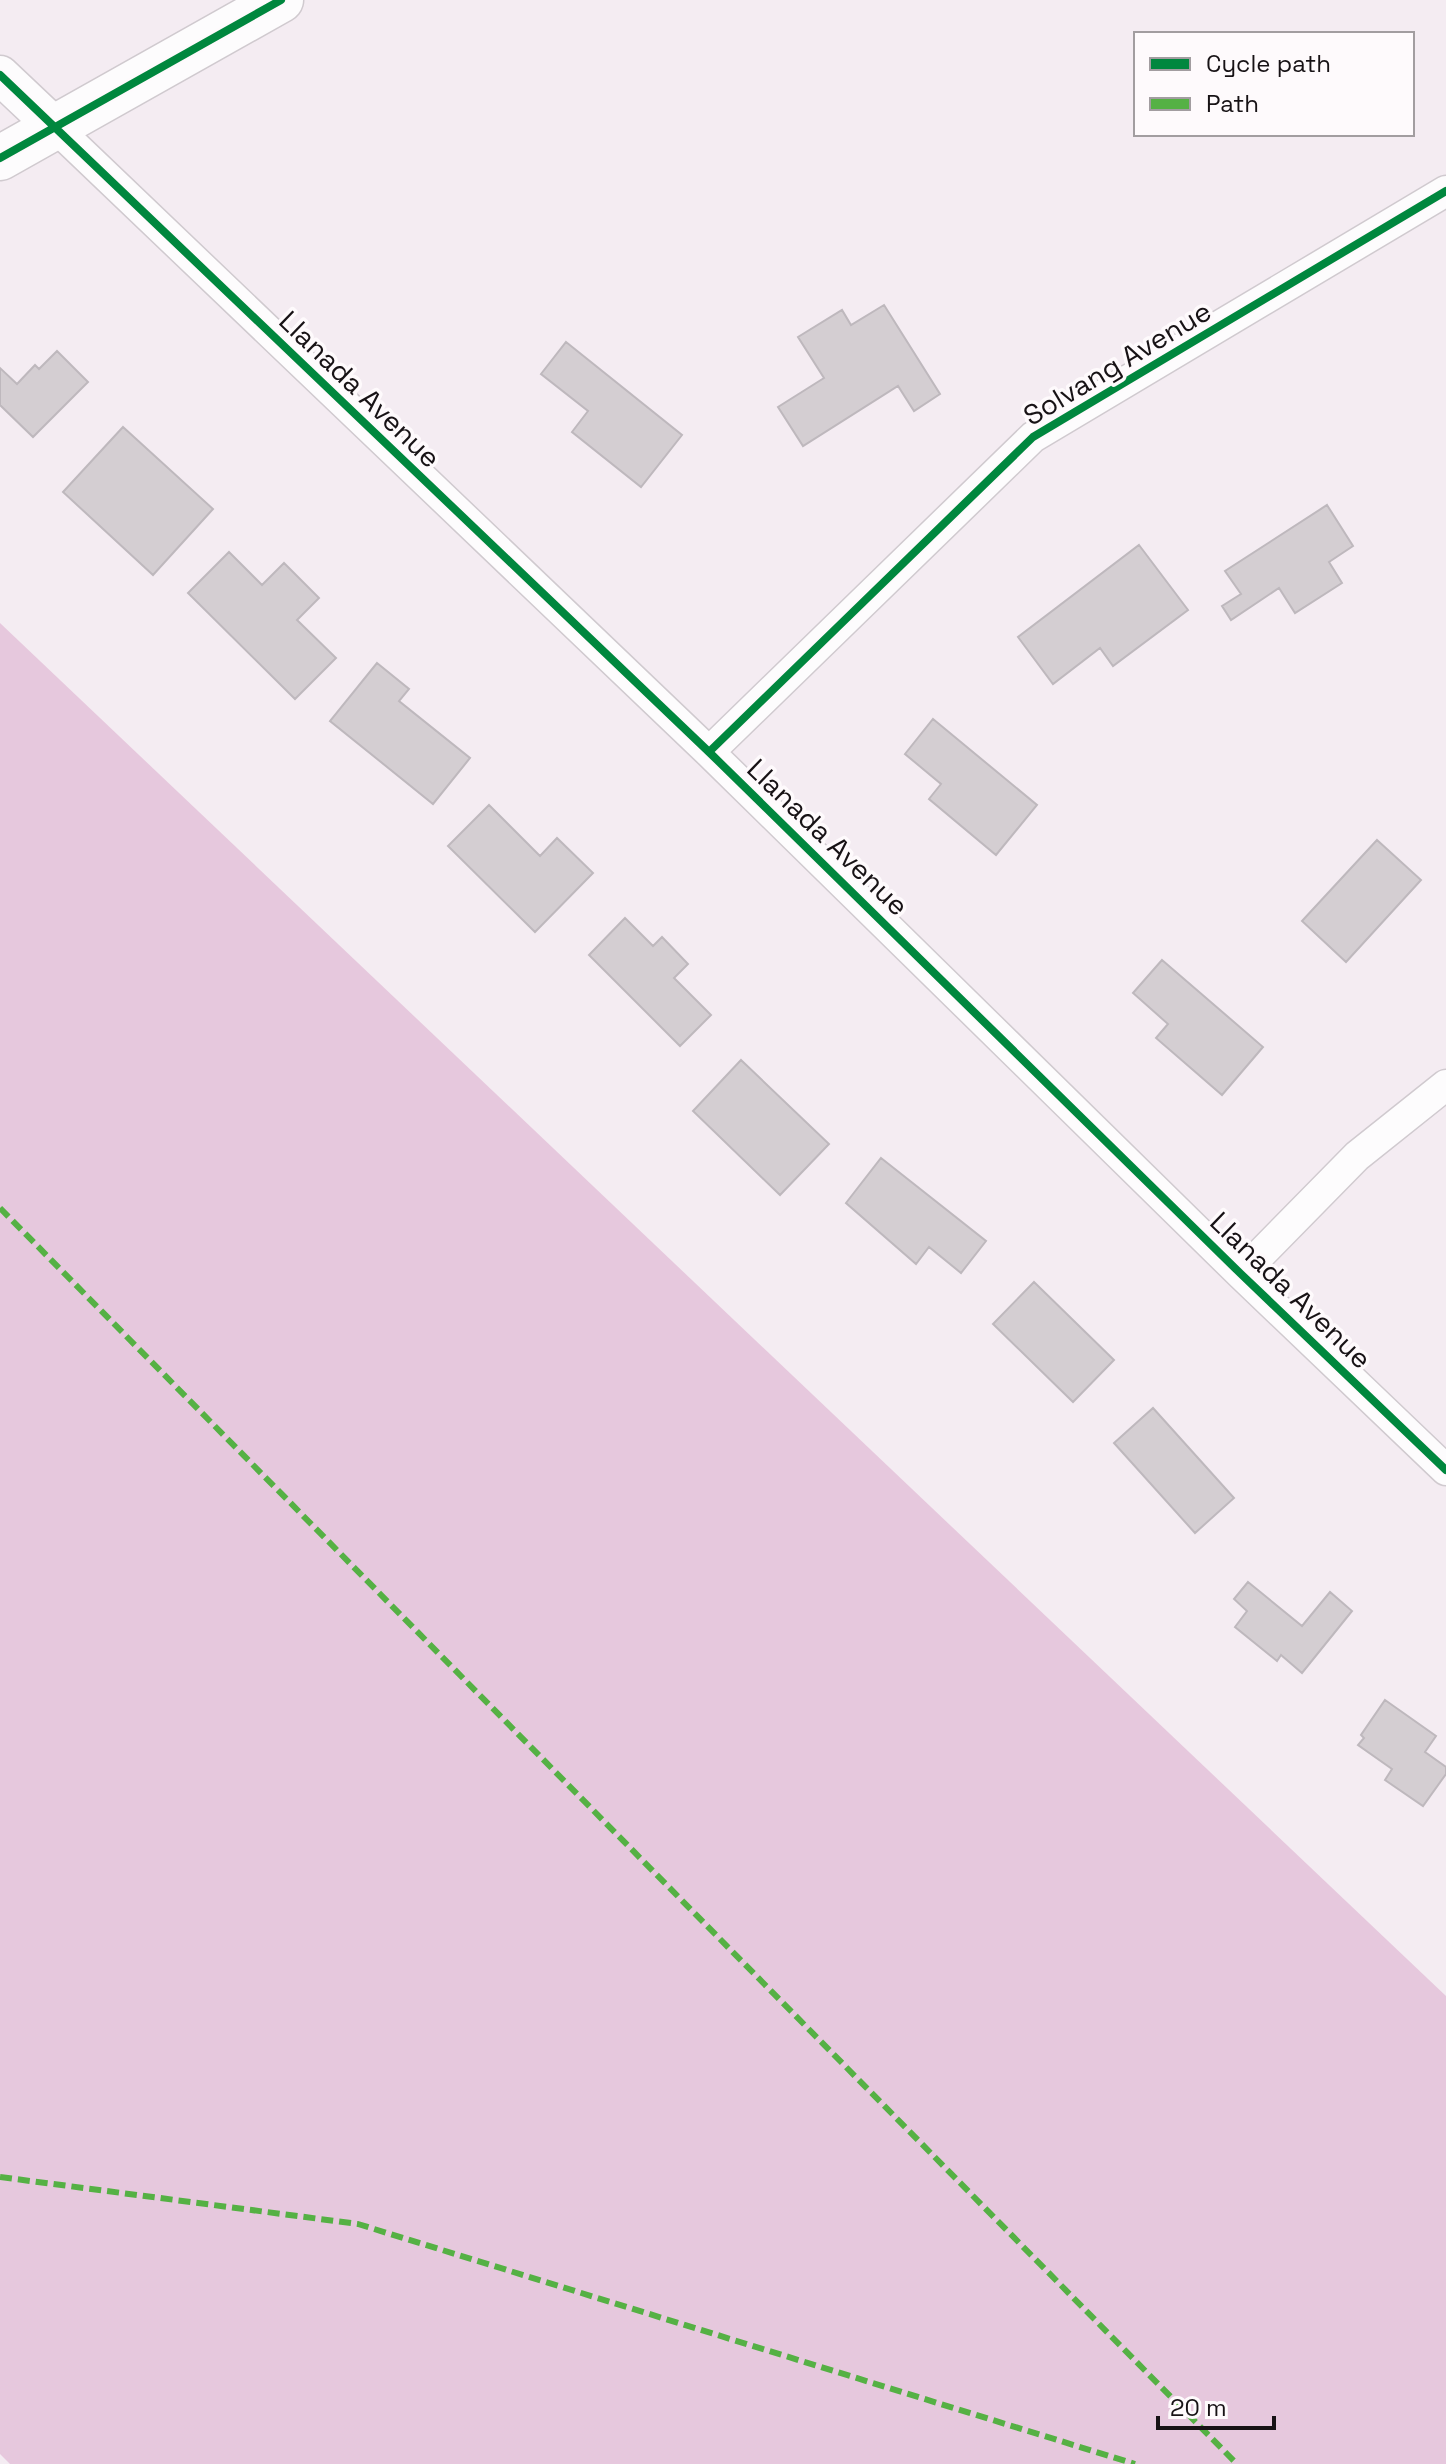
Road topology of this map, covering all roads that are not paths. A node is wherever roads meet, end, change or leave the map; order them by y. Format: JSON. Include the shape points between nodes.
{"nodes":[{"id":1,"x":281,"y":0,"type":"edge"},
{"id":2,"x":0,"y":75,"type":"edge"},
{"id":3,"x":55,"y":127,"type":"junction"},
{"id":4,"x":0,"y":158,"type":"edge"},
{"id":5,"x":1446,"y":191,"type":"edge"},
{"id":6,"x":709,"y":752,"type":"junction"},
{"id":7,"x":1446,"y":1085,"type":"edge"},
{"id":8,"x":1241,"y":1274,"type":"junction"},
{"id":9,"x":1446,"y":1470,"type":"edge"}],
"edges":[{"from":1,"to":3,"type":"main road"},
{"from":2,"to":3,"type":"street","name":"Llanada Avenue"},
{"from":3,"to":4,"type":"main road"},
{"from":3,"to":6,"type":"street","name":"Llanada Avenue"},
{"from":5,"to":6,"type":"street","name":"Solvang Avenue","via":[[1033,437]]},
{"from":6,"to":8,"type":"street","name":"Llanada Avenue"},
{"from":7,"to":8,"type":"street","via":[[1357,1156]]},
{"from":8,"to":9,"type":"street","name":"Llanada Avenue"}]}
